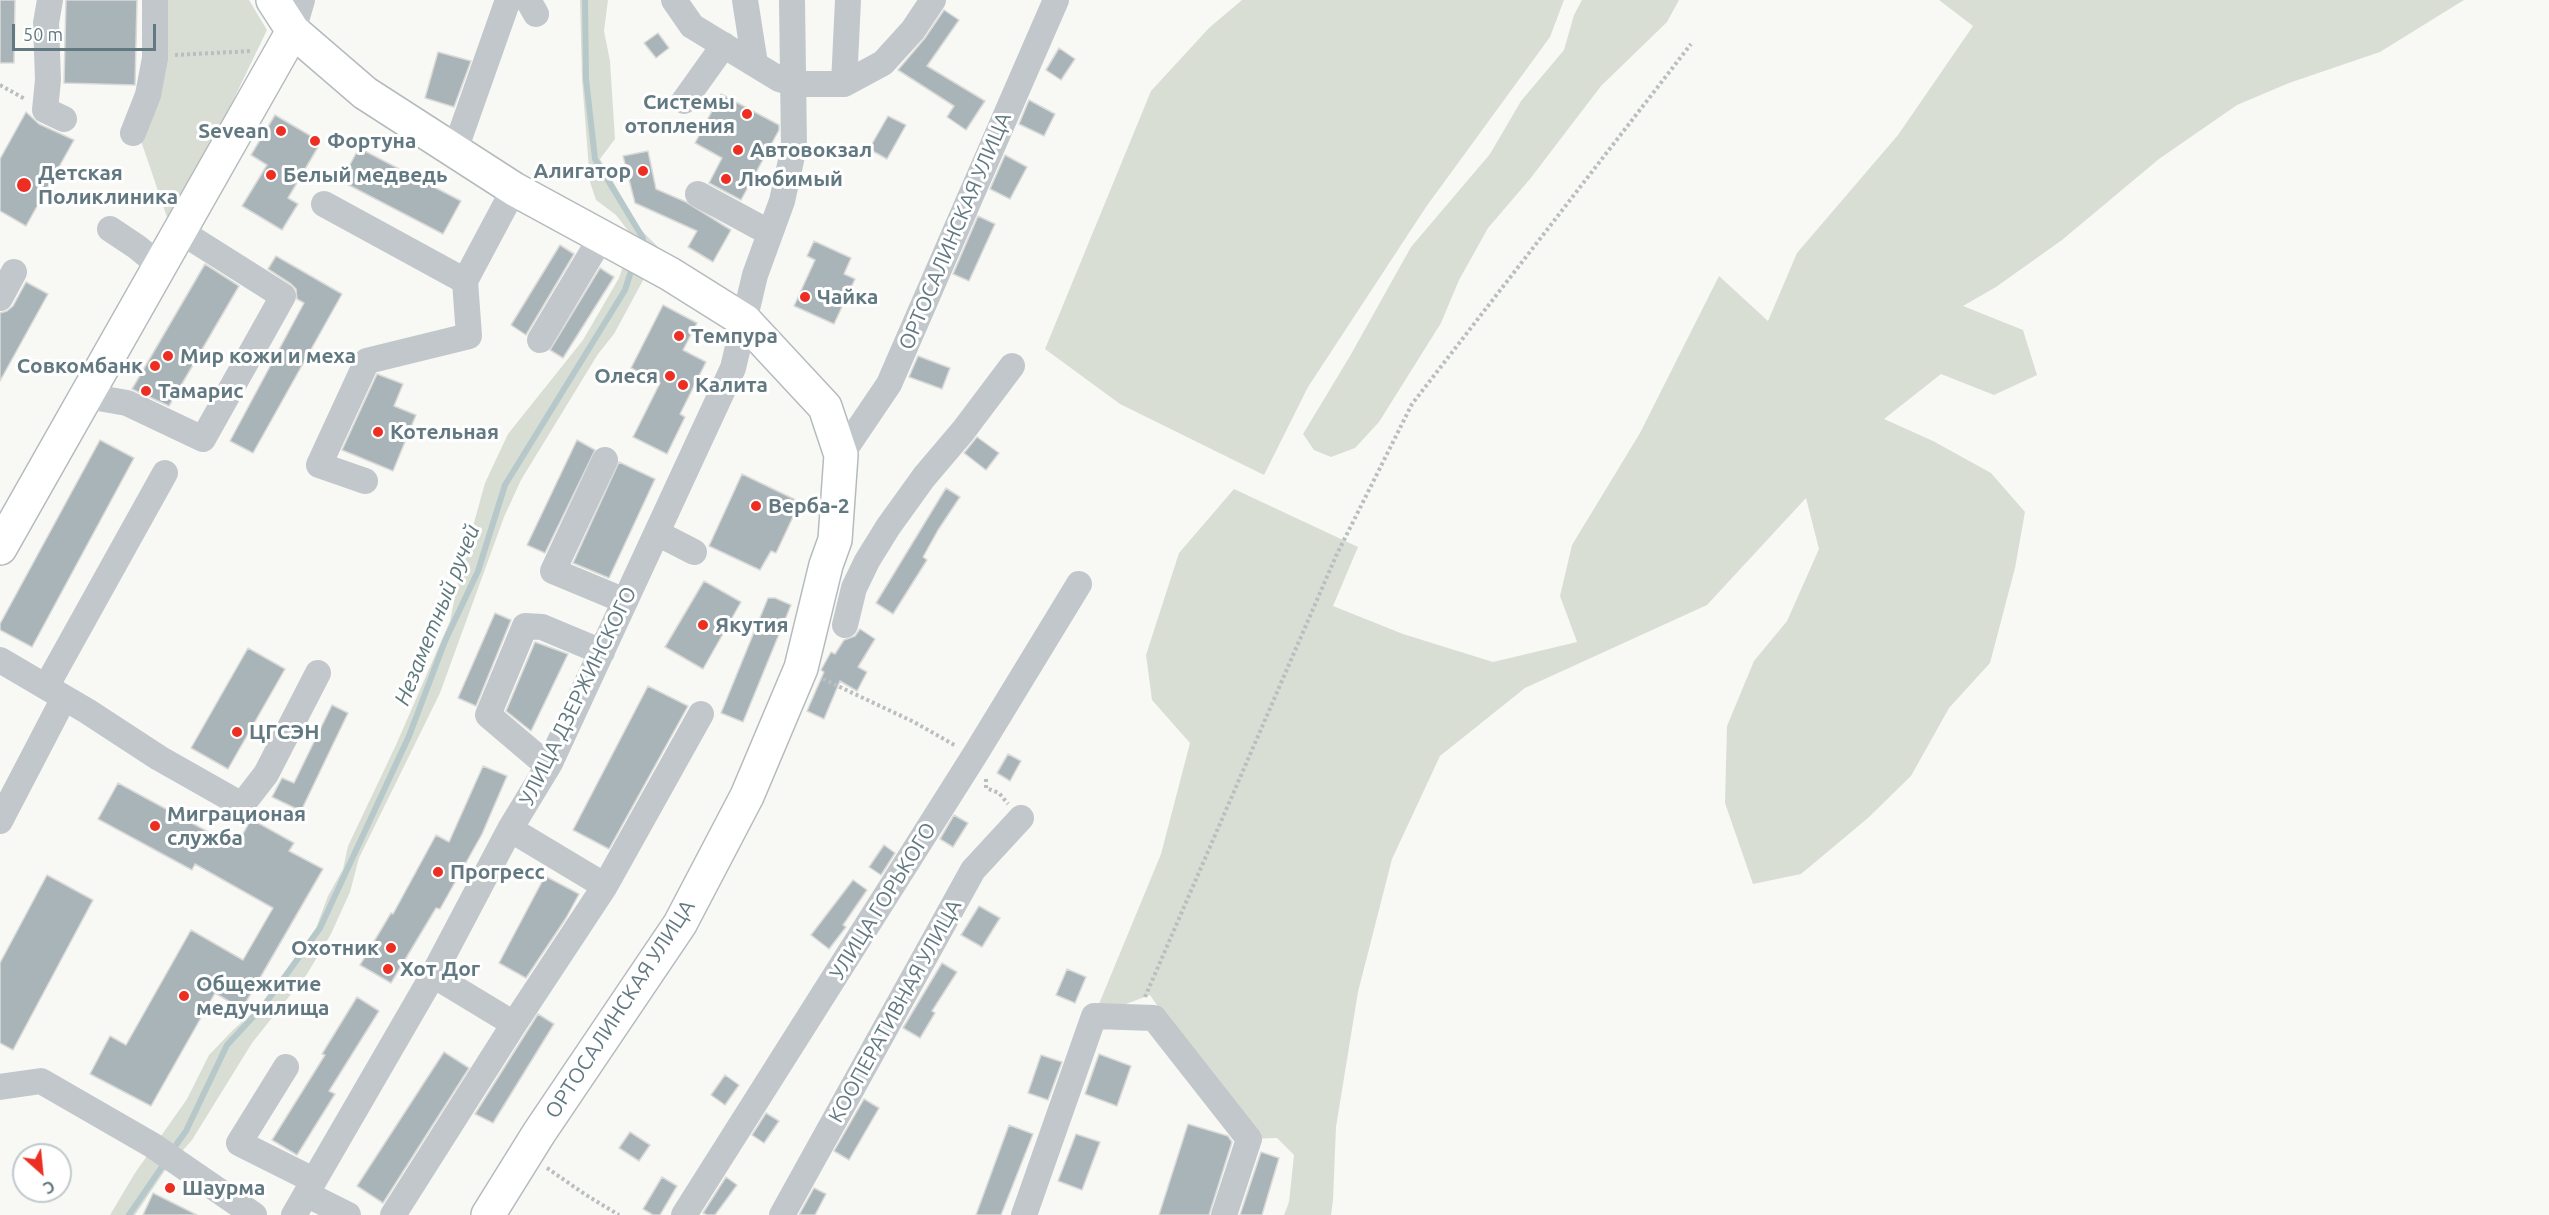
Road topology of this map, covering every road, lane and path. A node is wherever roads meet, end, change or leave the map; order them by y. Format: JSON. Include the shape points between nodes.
{"nodes":[{"id":1,"x":50,"y":0,"type":"edge"},
{"id":2,"x":155,"y":0,"type":"edge"},
{"id":3,"x":273,"y":0,"type":"edge"},
{"id":4,"x":508,"y":0,"type":"edge"},
{"id":5,"x":674,"y":0,"type":"edge"},
{"id":6,"x":745,"y":0,"type":"edge"},
{"id":7,"x":792,"y":0,"type":"edge"},
{"id":8,"x":848,"y":0,"type":"edge"},
{"id":9,"x":933,"y":0,"type":"edge"},
{"id":10,"x":1056,"y":0,"type":"edge"},
{"id":11,"x":292,"y":27,"type":"edge"},
{"id":12,"x":1691,"y":44,"type":"dead end"},
{"id":13,"x":724,"y":45,"type":"junction"},
{"id":14,"x":155,"y":56,"type":"junction"},
{"id":15,"x":754,"y":64,"type":"junction"},
{"id":16,"x":794,"y":84,"type":"junction"},
{"id":17,"x":844,"y":84,"type":"junction"},
{"id":18,"x":684,"y":101,"type":"dead end"},
{"id":19,"x":64,"y":119,"type":"dead end"},
{"id":20,"x":133,"y":133,"type":"dead end"},
{"id":21,"x":455,"y":150,"type":"junction"},
{"id":22,"x":514,"y":189,"type":"junction"},
{"id":23,"x":698,"y":194,"type":"dead end"},
{"id":24,"x":324,"y":204,"type":"dead end"},
{"id":25,"x":110,"y":229,"type":"dead end"},
{"id":26,"x":180,"y":231,"type":"junction"},
{"id":27,"x":770,"y":233,"type":"junction"},
{"id":28,"x":613,"y":242,"type":"junction"},
{"id":29,"x":160,"y":266,"type":"junction"},
{"id":30,"x":14,"y":272,"type":"dead end"},
{"id":31,"x":465,"y":281,"type":"junction"},
{"id":32,"x":0,"y":298,"type":"edge"},
{"id":33,"x":745,"y":321,"type":"junction"},
{"id":34,"x":540,"y":340,"type":"dead end"},
{"id":35,"x":1012,"y":366,"type":"dead end"},
{"id":36,"x":87,"y":396,"type":"junction"},
{"id":37,"x":841,"y":455,"type":"junction"},
{"id":38,"x":605,"y":460,"type":"dead end"},
{"id":39,"x":165,"y":473,"type":"dead end"},
{"id":40,"x":365,"y":481,"type":"dead end"},
{"id":41,"x":657,"y":533,"type":"junction"},
{"id":42,"x":0,"y":548,"type":"edge"},
{"id":43,"x":694,"y":552,"type":"dead end"},
{"id":44,"x":826,"y":565,"type":"junction"},
{"id":45,"x":860,"y":576,"type":"junction"},
{"id":46,"x":1079,"y":584,"type":"dead end"},
{"id":47,"x":625,"y":601,"type":"junction"},
{"id":48,"x":845,"y":625,"type":"dead end"},
{"id":49,"x":602,"y":652,"type":"junction"},
{"id":50,"x":0,"y":660,"type":"edge"},
{"id":51,"x":801,"y":668,"type":"junction"},
{"id":52,"x":318,"y":673,"type":"dead end"},
{"id":53,"x":55,"y":692,"type":"junction"},
{"id":54,"x":701,"y":714,"type":"dead end"},
{"id":55,"x":976,"y":753,"type":"junction"},
{"id":56,"x":548,"y":766,"type":"junction"},
{"id":57,"x":1021,"y":818,"type":"joint"},
{"id":58,"x":0,"y":821,"type":"edge"},
{"id":59,"x":510,"y":830,"type":"junction"},
{"id":60,"x":605,"y":886,"type":"junction"},
{"id":61,"x":434,"y":975,"type":"junction"},
{"id":62,"x":1145,"y":1017,"type":"junction"},
{"id":63,"x":514,"y":1024,"type":"junction"},
{"id":64,"x":286,"y":1067,"type":"dead end"},
{"id":65,"x":0,"y":1087,"type":"edge"},
{"id":66,"x":526,"y":1153,"type":"junction"},
{"id":67,"x":304,"y":1196,"type":"edge"},
{"id":68,"x":255,"y":1215,"type":"edge"},
{"id":69,"x":348,"y":1215,"type":"edge"},
{"id":70,"x":393,"y":1215,"type":"edge"},
{"id":71,"x":489,"y":1215,"type":"edge"},
{"id":72,"x":619,"y":1215,"type":"edge"},
{"id":73,"x":684,"y":1215,"type":"edge"},
{"id":74,"x":782,"y":1215,"type":"edge"},
{"id":75,"x":1024,"y":1215,"type":"edge"},
{"id":76,"x":1224,"y":1215,"type":"edge"}],
"edges":[{"from":1,"to":19,"type":"street","via":[[45,110]]},
{"from":2,"to":14,"type":"street"},
{"from":3,"to":11,"type":"main road","name":"ОРТОСАЛИНСКАЯ УЛИЦА"},
{"from":4,"to":21,"type":"street"},
{"from":5,"to":13,"type":"street","via":[[692,26]]},
{"from":6,"to":15,"type":"street"},
{"from":7,"to":16,"type":"street","name":"УЛИЦА ДЗЕРЖИНСКОГО"},
{"from":8,"to":17,"type":"street"},
{"from":9,"to":17,"type":"street","via":[[883,63]]},
{"from":10,"to":37,"type":"street","name":"ОРТОСАЛИНСКАЯ УЛИЦА","via":[[889,384]]},
{"from":11,"to":14,"type":"path"},
{"from":11,"to":21,"type":"main road","name":"ОРТОСАЛИНСКАЯ УЛИЦА","via":[[365,93]]},
{"from":11,"to":26,"type":"main road"},
{"from":12,"to":62,"type":"path","via":[[1412,404],[1336,556]]},
{"from":13,"to":15,"type":"street"},
{"from":13,"to":18,"type":"street"},
{"from":14,"to":20,"type":"street","via":[[147,95]]},
{"from":15,"to":16,"type":"street"},
{"from":16,"to":17,"type":"street"},
{"from":16,"to":27,"type":"street","name":"УЛИЦА ДЗЕРЖИНСКОГО","via":[[794,147]]},
{"from":21,"to":22,"type":"main road","name":"ОРТОСАЛИНСКАЯ УЛИЦА"},
{"from":22,"to":28,"type":"main road","name":"ОРТОСАЛИНСКАЯ УЛИЦА"},
{"from":22,"to":31,"type":"street"},
{"from":23,"to":27,"type":"street"},
{"from":24,"to":31,"type":"street"},
{"from":25,"to":29,"type":"street"},
{"from":26,"to":29,"type":"main road"},
{"from":26,"to":36,"type":"street","via":[[283,296],[203,439],[127,404]]},
{"from":27,"to":33,"type":"street","name":"УЛИЦА ДЗЕРЖИНСКОГО"},
{"from":28,"to":33,"type":"main road","name":"ОРТОСАЛИНСКАЯ УЛИЦА"},
{"from":28,"to":34,"type":"street"},
{"from":29,"to":36,"type":"main road"},
{"from":30,"to":32,"type":"street"},
{"from":31,"to":40,"type":"street","via":[[470,336],[367,361],[319,465]]},
{"from":33,"to":37,"type":"main road","name":"ОРТОСАЛИНСКАЯ УЛИЦА","via":[[825,407]]},
{"from":33,"to":41,"type":"street","name":"УЛИЦА ДЗЕРЖИНСКОГО","via":[[733,368]]},
{"from":35,"to":45,"type":"street","via":[[906,499]]},
{"from":36,"to":42,"type":"main road"},
{"from":37,"to":44,"type":"main road","name":"ОРТОСАЛИНСКАЯ УЛИЦА","via":[[835,540]]},
{"from":38,"to":47,"type":"street","via":[[553,571]]},
{"from":39,"to":53,"type":"street"},
{"from":41,"to":43,"type":"street"},
{"from":41,"to":47,"type":"street","name":"УЛИЦА ДЗЕРЖИНСКОГО"},
{"from":44,"to":45,"type":"street"},
{"from":44,"to":51,"type":"main road","name":"ОРТОСАЛИНСКАЯ УЛИЦА"},
{"from":45,"to":48,"type":"street"},
{"from":46,"to":55,"type":"street","name":"УЛИЦА ГОРЬКОГО"},
{"from":47,"to":49,"type":"street","name":"УЛИЦА ДЗЕРЖИНСКОГО"},
{"from":49,"to":56,"type":"street","name":"УЛИЦА ДЗЕРЖИНСКОГО"},
{"from":49,"to":56,"type":"street","via":[[542,627],[525,626],[488,715]]},
{"from":50,"to":53,"type":"street"},
{"from":51,"to":55,"type":"path","via":[[914,722],[952,745]]},
{"from":51,"to":66,"type":"main road","name":"ОРТОСАЛИНСКАЯ УЛИЦА","via":[[747,796],[680,924]]},
{"from":52,"to":53,"type":"street","via":[[266,774],[242,805]]},
{"from":53,"to":58,"type":"street"},
{"from":54,"to":60,"type":"street"},
{"from":55,"to":57,"type":"path","via":[[986,775],[986,788],[999,793]]},
{"from":55,"to":73,"type":"street","name":"УЛИЦА ГОРЬКОГО"},
{"from":56,"to":59,"type":"street","name":"УЛИЦА ДЗЕРЖИНСКОГО"},
{"from":57,"to":74,"type":"street","name":"КООПЕРАТИВНАЯ УЛИЦА","via":[[973,870]]},
{"from":59,"to":60,"type":"street"},
{"from":59,"to":61,"type":"street","name":"УЛИЦА ДЗЕРЖИНСКОГО"},
{"from":60,"to":63,"type":"street"},
{"from":61,"to":63,"type":"street"},
{"from":61,"to":67,"type":"street","name":"УЛИЦА ДЗЕРЖИНСКОГО"},
{"from":62,"to":75,"type":"street","via":[[1094,1016]]},
{"from":62,"to":76,"type":"street","via":[[1248,1139]]},
{"from":63,"to":70,"type":"street"},
{"from":64,"to":67,"type":"street","via":[[239,1143]]},
{"from":65,"to":68,"type":"street","via":[[41,1081],[152,1146]]},
{"from":66,"to":71,"type":"main road","name":"ОРТОСАЛИНСКАЯ УЛИЦА"},
{"from":66,"to":72,"type":"path"},
{"from":67,"to":69,"type":"street"}]}
